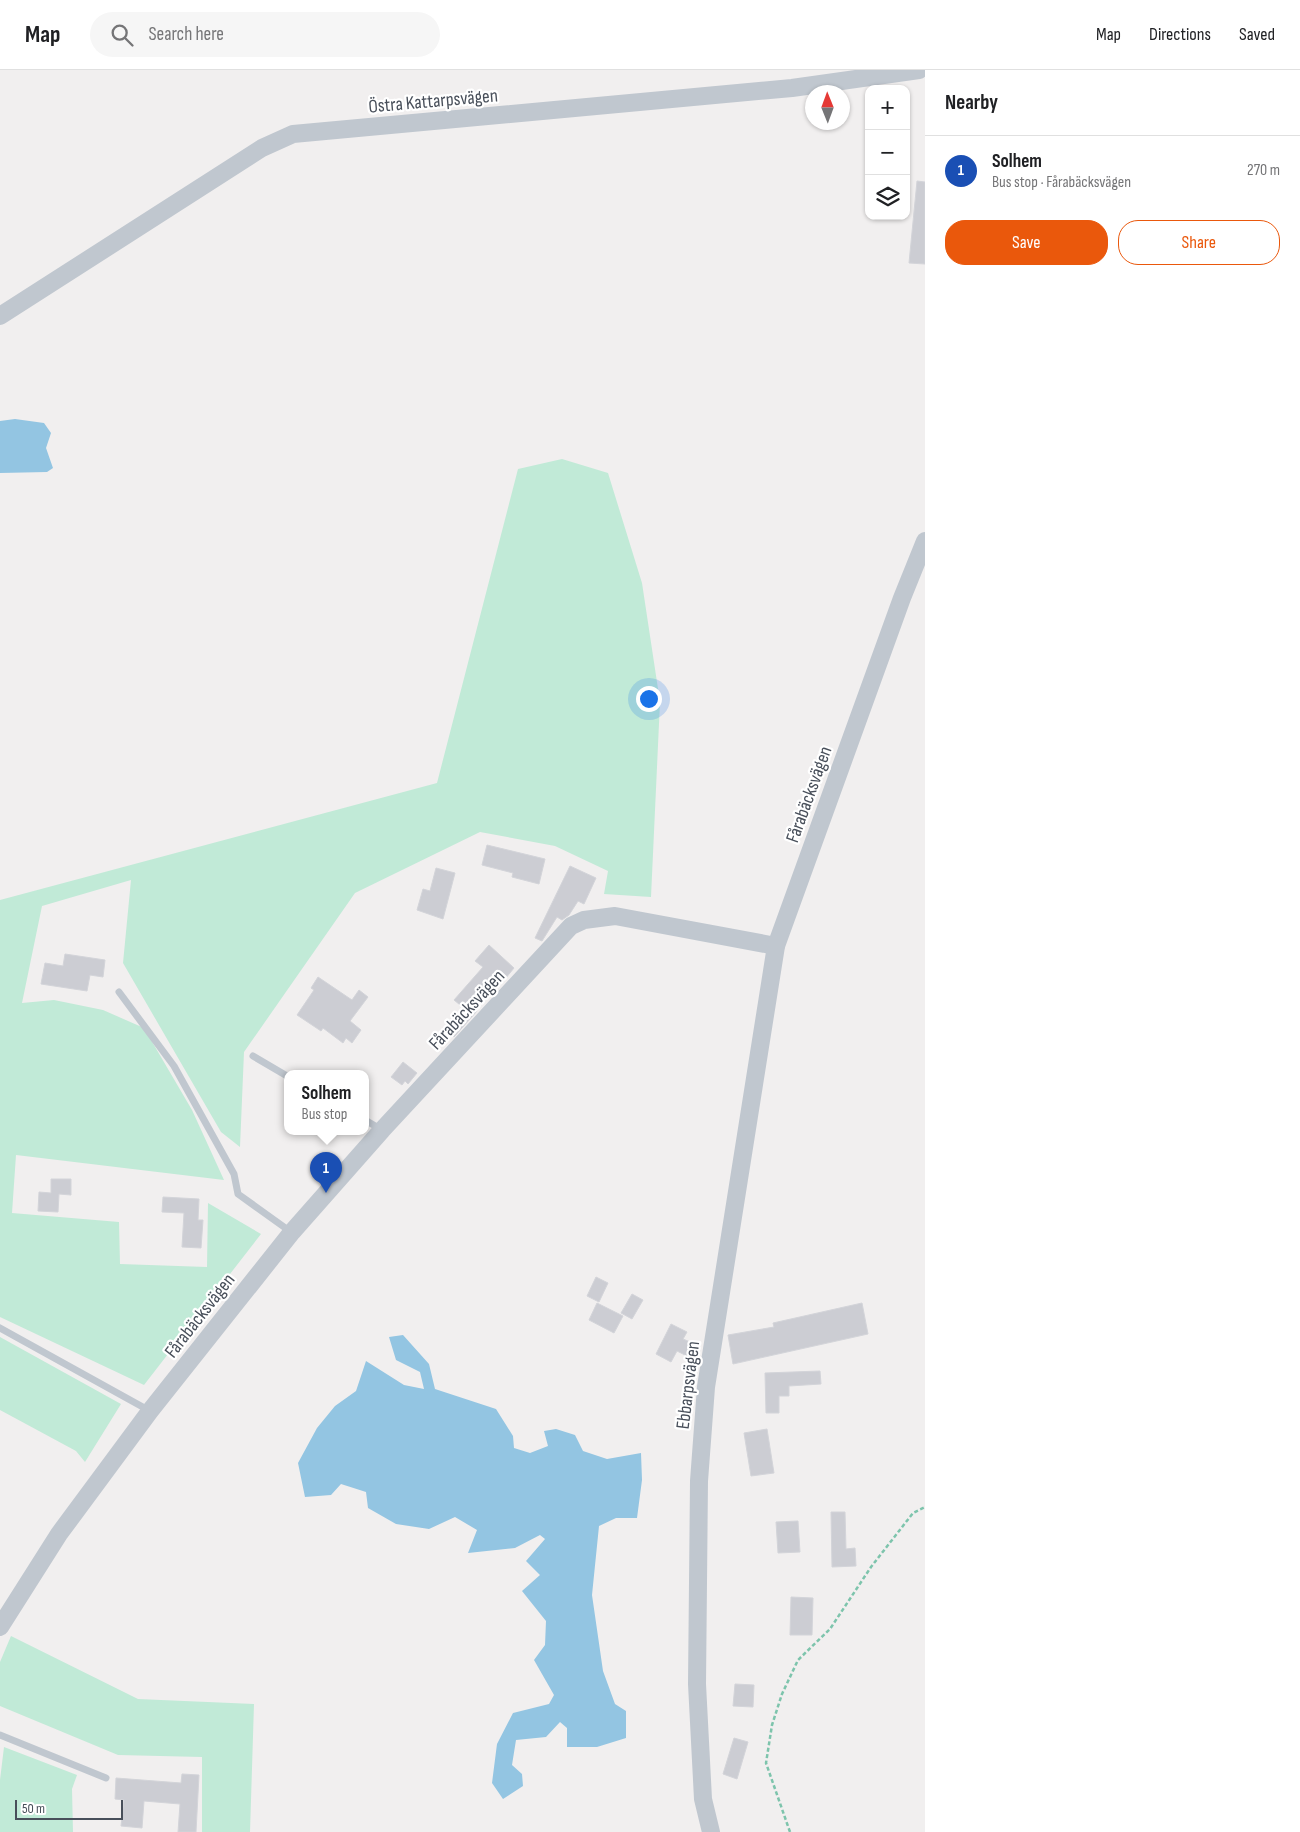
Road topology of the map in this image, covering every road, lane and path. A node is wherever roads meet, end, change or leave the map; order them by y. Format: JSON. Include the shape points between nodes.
{"nodes":[{"id":1,"x":919,"y":70,"type":"edge"},
{"id":2,"x":0,"y":316,"type":"edge"},
{"id":3,"x":925,"y":541,"type":"edge"},
{"id":4,"x":776,"y":946,"type":"junction"},
{"id":5,"x":119,"y":992,"type":"dead end"},
{"id":6,"x":253,"y":1056,"type":"dead end"},
{"id":7,"x":284,"y":1074,"type":"edge"},
{"id":8,"x":369,"y":1122,"type":"edge"},
{"id":9,"x":382,"y":1130,"type":"junction"},
{"id":10,"x":292,"y":1232,"type":"junction"},
{"id":11,"x":0,"y":1328,"type":"edge"},
{"id":12,"x":150,"y":1411,"type":"junction"},
{"id":13,"x":925,"y":1507,"type":"edge"},
{"id":14,"x":0,"y":1627,"type":"edge"},
{"id":15,"x":0,"y":1735,"type":"edge"},
{"id":16,"x":106,"y":1778,"type":"dead end"},
{"id":17,"x":711,"y":1832,"type":"edge"},
{"id":18,"x":790,"y":1832,"type":"edge"}],
"edges":[{"from":1,"to":2,"type":"street","name":"Östra Kattarpsvägen","via":[[792,88],[294,134],[262,148]]},
{"from":3,"to":4,"type":"street","name":"Fårabäcksvägen"},
{"from":4,"to":9,"type":"street","name":"Fårabäcksvägen","via":[[615,916],[584,920],[571,926]]},
{"from":4,"to":17,"type":"street","name":"Ebbarpsvägen","via":[[706,1387],[698,1481],[697,1684],[703,1799]]},
{"from":5,"to":10,"type":"lane","via":[[174,1066],[234,1174],[238,1194]]},
{"from":6,"to":7,"type":"lane"},
{"from":8,"to":9,"type":"lane"},
{"from":9,"to":10,"type":"street","name":"Fårabäcksvägen"},
{"from":10,"to":12,"type":"street","name":"Fårabäcksvägen"},
{"from":11,"to":12,"type":"lane"},
{"from":12,"to":14,"type":"street","name":"Fårabäcksvägen","via":[[59,1534]]},
{"from":13,"to":18,"type":"path","via":[[913,1513],[871,1567],[830,1629],[798,1660],[782,1694],[772,1725],[766,1763]]},
{"from":15,"to":16,"type":"lane"}]}
